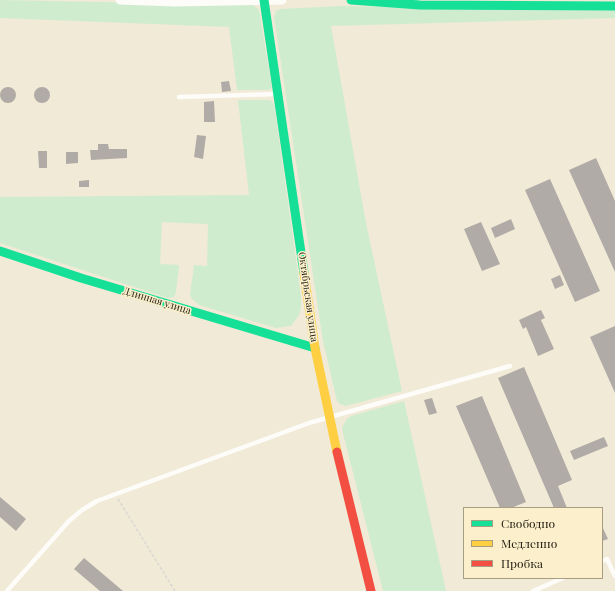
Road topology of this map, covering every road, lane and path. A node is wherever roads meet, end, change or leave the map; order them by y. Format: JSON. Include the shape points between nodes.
{"nodes":[{"id":1,"x":120,"y":0,"type":"edge"},
{"id":2,"x":264,"y":0,"type":"edge"},
{"id":3,"x":282,"y":0,"type":"edge"},
{"id":4,"x":351,"y":0,"type":"edge"},
{"id":5,"x":615,"y":6,"type":"edge"},
{"id":6,"x":278,"y":94,"type":"junction"},
{"id":7,"x":179,"y":97,"type":"dead end"},
{"id":8,"x":0,"y":251,"type":"edge"},
{"id":9,"x":315,"y":348,"type":"junction"},
{"id":10,"x":510,"y":366,"type":"dead end"},
{"id":11,"x":329,"y":418,"type":"junction"},
{"id":12,"x":116,"y":494,"type":"junction"},
{"id":13,"x":603,"y":561,"type":"edge"},
{"id":14,"x":615,"y":576,"type":"edge"},
{"id":15,"x":561,"y":579,"type":"edge"},
{"id":16,"x":7,"y":591,"type":"edge"},
{"id":17,"x":175,"y":591,"type":"edge"},
{"id":18,"x":371,"y":591,"type":"edge"},
{"id":19,"x":533,"y":591,"type":"edge"}],
"edges":[{"from":1,"to":2,"type":"street"},
{"from":2,"to":3,"type":"street"},
{"from":2,"to":6,"type":"street","name":"Октябрьская улица"},
{"from":4,"to":5,"type":"street","via":[[420,5]]},
{"from":6,"to":7,"type":"lane"},
{"from":6,"to":9,"type":"street","name":"Октябрьская улица"},
{"from":8,"to":9,"type":"street","name":"Длинная улица"},
{"from":9,"to":11,"type":"street","name":"Октябрьская улица"},
{"from":10,"to":11,"type":"lane"},
{"from":11,"to":12,"type":"lane","via":[[309,423]]},
{"from":11,"to":18,"type":"street","name":"Октябрьская улица"},
{"from":12,"to":16,"type":"lane","via":[[97,501],[69,521]]},
{"from":12,"to":17,"type":"path"},
{"from":13,"to":14,"type":"lane","via":[[607,559]]},
{"from":15,"to":19,"type":"lane"}]}
